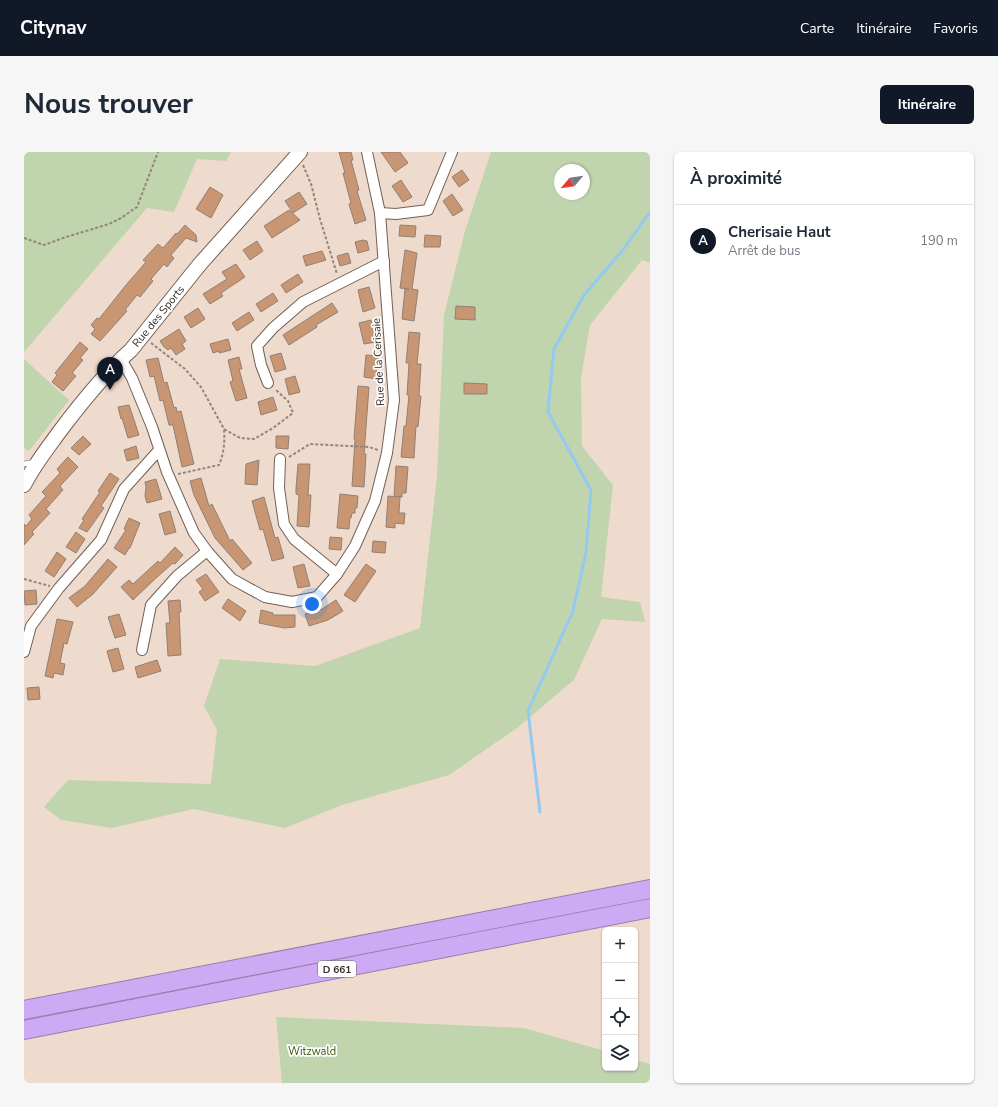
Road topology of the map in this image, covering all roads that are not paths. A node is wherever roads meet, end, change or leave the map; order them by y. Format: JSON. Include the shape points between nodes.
{"nodes":[{"id":1,"x":366,"y":152,"type":"edge"},
{"id":2,"x":452,"y":152,"type":"edge"},
{"id":3,"x":299,"y":153,"type":"edge"},
{"id":4,"x":380,"y":213,"type":"junction"},
{"id":5,"x":384,"y":261,"type":"junction"},
{"id":6,"x":121,"y":359,"type":"junction"},
{"id":7,"x":268,"y":383,"type":"road end"},
{"id":8,"x":159,"y":450,"type":"junction"},
{"id":9,"x":280,"y":460,"type":"road end"},
{"id":10,"x":30,"y":463,"type":"edge"},
{"id":11,"x":24,"y":485,"type":"edge"},
{"id":12,"x":207,"y":552,"type":"junction"},
{"id":13,"x":337,"y":574,"type":"junction"},
{"id":14,"x":142,"y":650,"type":"dead end"},
{"id":15,"x":24,"y":652,"type":"edge"},
{"id":16,"x":650,"y":889,"type":"edge"},
{"id":17,"x":650,"y":908,"type":"edge"},
{"id":18,"x":24,"y":1010,"type":"edge"},
{"id":19,"x":24,"y":1030,"type":"edge"}],
"edges":[{"from":1,"to":4,"type":"street","name":"Rue de la Cerisaie"},
{"from":2,"to":4,"type":"street","via":[[428,210]]},
{"from":3,"to":6,"type":"street","name":"Rue des Sports","via":[[200,264]]},
{"from":4,"to":5,"type":"street","name":"Rue de la Cerisaie"},
{"from":5,"to":7,"type":"street","via":[[303,302],[273,328],[257,346]]},
{"from":5,"to":13,"type":"street","name":"Rue de la Cerisaie","via":[[394,400],[387,453],[375,502]]},
{"from":6,"to":8,"type":"street","name":"Rue de la Cerisaie","via":[[132,378]]},
{"from":6,"to":10,"type":"street","name":"Rue des Sports"},
{"from":8,"to":12,"type":"street","name":"Rue de la Cerisaie","via":[[194,533]]},
{"from":8,"to":15,"type":"street","via":[[124,490],[101,540],[59,588],[31,626]]},
{"from":9,"to":13,"type":"street","via":[[279,488],[284,524],[294,539]]},
{"from":10,"to":11,"type":"street","name":"Rue des Sports"},
{"from":12,"to":13,"type":"street","name":"Rue de la Cerisaie","via":[[232,579],[265,598],[292,602],[317,597]]},
{"from":12,"to":14,"type":"street","via":[[177,576],[151,605]]},
{"from":16,"to":18,"type":"highway","number":"D 661"},
{"from":17,"to":19,"type":"highway","number":"D 661"}]}
